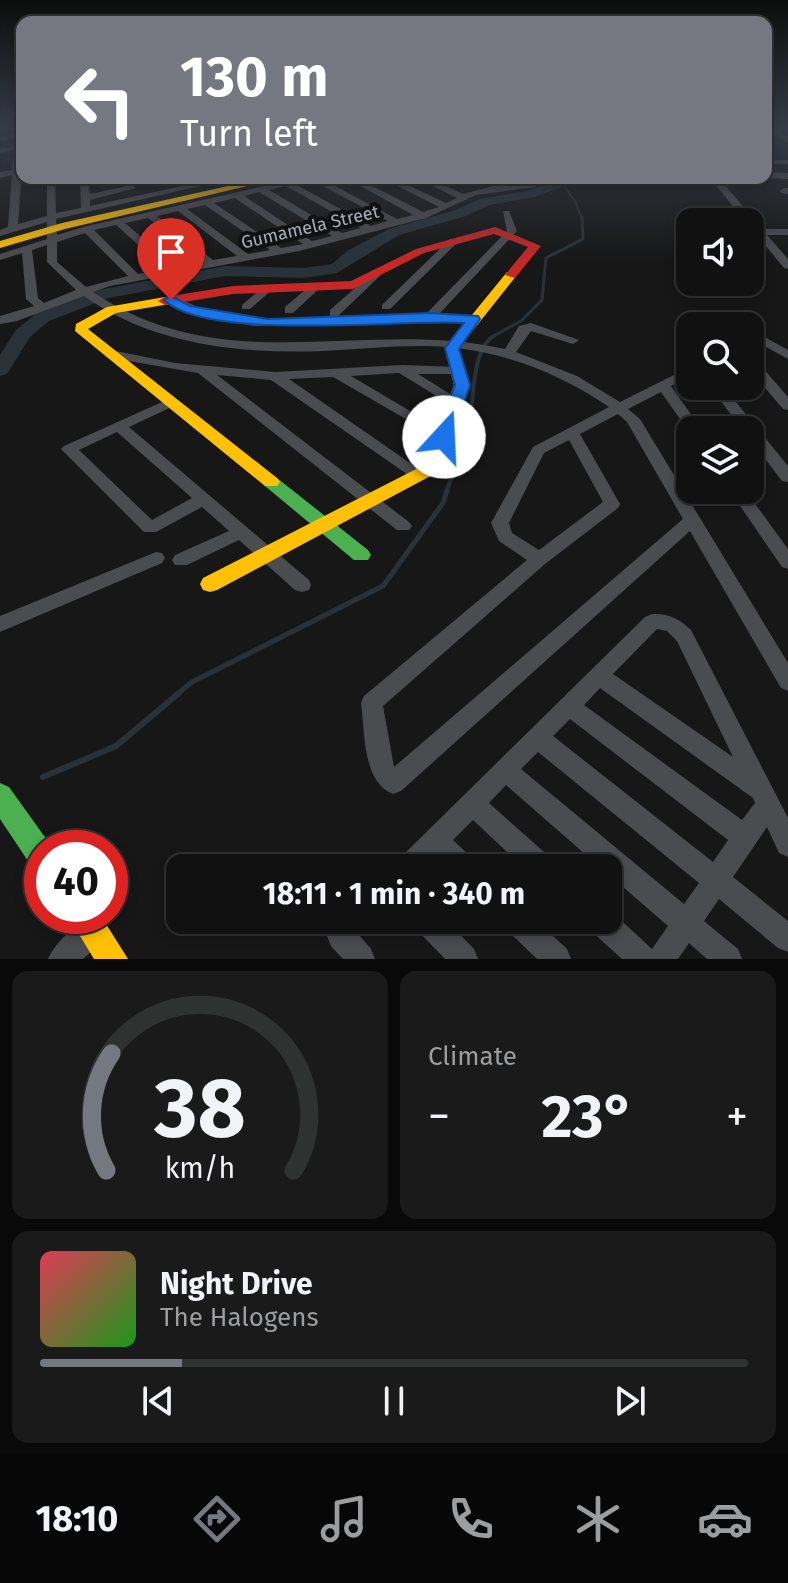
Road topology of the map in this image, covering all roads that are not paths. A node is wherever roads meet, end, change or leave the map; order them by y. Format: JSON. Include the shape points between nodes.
{"nodes":[{"id":1,"x":18,"y":184,"type":"edge"},
{"id":2,"x":51,"y":184,"type":"edge"},
{"id":3,"x":123,"y":184,"type":"edge"},
{"id":4,"x":195,"y":184,"type":"edge"},
{"id":5,"x":267,"y":184,"type":"edge"},
{"id":6,"x":274,"y":184,"type":"edge"},
{"id":7,"x":287,"y":184,"type":"edge"},
{"id":8,"x":323,"y":184,"type":"edge"},
{"id":9,"x":362,"y":184,"type":"edge"},
{"id":10,"x":398,"y":184,"type":"edge"},
{"id":11,"x":494,"y":184,"type":"edge"},
{"id":12,"x":719,"y":184,"type":"edge"},
{"id":13,"x":84,"y":188,"type":"edge"},
{"id":14,"x":469,"y":188,"type":"edge"},
{"id":15,"x":260,"y":189,"type":"junction"},
{"id":16,"x":236,"y":195,"type":"junction"},
{"id":17,"x":207,"y":202,"type":"junction"},
{"id":18,"x":446,"y":207,"type":"junction"},
{"id":19,"x":180,"y":208,"type":"junction"},
{"id":20,"x":740,"y":208,"type":"edge"},
{"id":21,"x":86,"y":209,"type":"junction"},
{"id":22,"x":506,"y":213,"type":"dead end"},
{"id":23,"x":150,"y":215,"type":"junction"},
{"id":24,"x":423,"y":216,"type":"junction"},
{"id":25,"x":118,"y":222,"type":"junction"},
{"id":26,"x":398,"y":223,"type":"junction"},
{"id":27,"x":13,"y":228,"type":"junction"},
{"id":28,"x":51,"y":228,"type":"junction"},
{"id":29,"x":87,"y":229,"type":"junction"},
{"id":30,"x":371,"y":230,"type":"junction"},
{"id":31,"x":764,"y":232,"type":"edge"},
{"id":32,"x":788,"y":232,"type":"edge"},
{"id":33,"x":0,"y":233,"type":"edge"},
{"id":34,"x":507,"y":235,"type":"junction"},
{"id":35,"x":764,"y":236,"type":"edge"},
{"id":36,"x":341,"y":237,"type":"junction"},
{"id":37,"x":454,"y":241,"type":"junction"},
{"id":38,"x":0,"y":245,"type":"edge"},
{"id":39,"x":311,"y":245,"type":"junction"},
{"id":40,"x":26,"y":247,"type":"junction"},
{"id":41,"x":280,"y":252,"type":"junction"},
{"id":42,"x":782,"y":252,"type":"edge"},
{"id":43,"x":0,"y":257,"type":"edge"},
{"id":44,"x":246,"y":258,"type":"junction"},
{"id":45,"x":212,"y":265,"type":"junction"},
{"id":46,"x":788,"y":266,"type":"edge"},
{"id":47,"x":174,"y":271,"type":"junction"},
{"id":48,"x":376,"y":275,"type":"junction"},
{"id":49,"x":136,"y":278,"type":"junction"},
{"id":50,"x":316,"y":286,"type":"junction"},
{"id":51,"x":267,"y":289,"type":"junction"},
{"id":52,"x":96,"y":299,"type":"junction"},
{"id":53,"x":171,"y":300,"type":"junction"},
{"id":54,"x":41,"y":306,"type":"junction"},
{"id":55,"x":246,"y":307,"type":"dead end"},
{"id":56,"x":386,"y":307,"type":"dead end"},
{"id":57,"x":289,"y":310,"type":"dead end"},
{"id":58,"x":334,"y":313,"type":"dead end"},
{"id":59,"x":430,"y":317,"type":"junction"},
{"id":60,"x":474,"y":319,"type":"junction"},
{"id":61,"x":0,"y":320,"type":"edge"},
{"id":62,"x":573,"y":340,"type":"dead end"},
{"id":63,"x":764,"y":341,"type":"edge"},
{"id":64,"x":458,"y":344,"type":"junction"},
{"id":65,"x":507,"y":353,"type":"junction"},
{"id":66,"x":111,"y":354,"type":"junction"},
{"id":67,"x":788,"y":355,"type":"edge"},
{"id":68,"x":201,"y":369,"type":"junction"},
{"id":69,"x":402,"y":369,"type":"junction"},
{"id":70,"x":458,"y":371,"type":"junction"},
{"id":71,"x":338,"y":374,"type":"junction"},
{"id":72,"x":275,"y":376,"type":"junction"},
{"id":73,"x":676,"y":378,"type":"edge"},
{"id":74,"x":764,"y":378,"type":"edge"},
{"id":75,"x":663,"y":385,"type":"junction"},
{"id":76,"x":727,"y":400,"type":"edge"},
{"id":77,"x":171,"y":402,"type":"junction"},
{"id":78,"x":456,"y":402,"type":"junction"},
{"id":79,"x":788,"y":406,"type":"edge"},
{"id":80,"x":619,"y":408,"type":"junction"},
{"id":81,"x":685,"y":416,"type":"edge"},
{"id":82,"x":119,"y":426,"type":"junction"},
{"id":83,"x":572,"y":432,"type":"junction"},
{"id":84,"x":444,"y":437,"type":"junction"},
{"id":85,"x":417,"y":476,"type":"junction"},
{"id":86,"x":788,"y":477,"type":"edge"},
{"id":87,"x":203,"y":499,"type":"junction"},
{"id":88,"x":370,"y":499,"type":"junction"},
{"id":89,"x":747,"y":504,"type":"edge"},
{"id":90,"x":691,"y":521,"type":"junction"},
{"id":91,"x":322,"y":523,"type":"junction"},
{"id":92,"x":403,"y":526,"type":"dead end"},
{"id":93,"x":241,"y":532,"type":"junction"},
{"id":94,"x":265,"y":553,"type":"junction"},
{"id":95,"x":361,"y":555,"type":"dead end"},
{"id":96,"x":156,"y":558,"type":"dead end"},
{"id":97,"x":539,"y":559,"type":"junction"},
{"id":98,"x":181,"y":560,"type":"dead end"},
{"id":99,"x":788,"y":562,"type":"edge"},
{"id":100,"x":210,"y":584,"type":"dead end"},
{"id":101,"x":302,"y":585,"type":"dead end"},
{"id":102,"x":0,"y":624,"type":"edge"},
{"id":103,"x":598,"y":675,"type":"junction"},
{"id":104,"x":788,"y":682,"type":"edge"},
{"id":105,"x":568,"y":705,"type":"junction"},
{"id":106,"x":537,"y":737,"type":"junction"},
{"id":107,"x":505,"y":770,"type":"junction"},
{"id":108,"x":0,"y":796,"type":"edge"},
{"id":109,"x":765,"y":797,"type":"junction"},
{"id":110,"x":472,"y":803,"type":"junction"},
{"id":111,"x":24,"y":831,"type":"edge"},
{"id":112,"x":743,"y":836,"type":"junction"},
{"id":113,"x":435,"y":840,"type":"junction"},
{"id":114,"x":788,"y":844,"type":"edge"},
{"id":115,"x":422,"y":854,"type":"edge"},
{"id":116,"x":450,"y":854,"type":"edge"},
{"id":117,"x":528,"y":854,"type":"edge"},
{"id":118,"x":715,"y":878,"type":"junction"},
{"id":119,"x":686,"y":923,"type":"junction"},
{"id":120,"x":80,"y":934,"type":"edge"},
{"id":121,"x":95,"y":934,"type":"edge"},
{"id":122,"x":343,"y":934,"type":"edge"},
{"id":123,"x":440,"y":934,"type":"edge"},
{"id":124,"x":531,"y":934,"type":"edge"},
{"id":125,"x":615,"y":934,"type":"edge"},
{"id":126,"x":788,"y":938,"type":"edge"},
{"id":127,"x":62,"y":959,"type":"edge"},
{"id":128,"x":112,"y":959,"type":"edge"},
{"id":129,"x":361,"y":959,"type":"edge"},
{"id":130,"x":464,"y":959,"type":"edge"},
{"id":131,"x":557,"y":959,"type":"edge"},
{"id":132,"x":643,"y":959,"type":"edge"},
{"id":133,"x":662,"y":959,"type":"edge"},
{"id":134,"x":728,"y":959,"type":"edge"}],
"edges":[{"from":1,"to":27,"type":"street"},
{"from":2,"to":28,"type":"street"},
{"from":3,"to":13,"type":"street"},
{"from":4,"to":21,"type":"street"},
{"from":5,"to":28,"type":"street"},
{"from":6,"to":15,"type":"street"},
{"from":7,"to":30,"type":"street"},
{"from":8,"to":26,"type":"street"},
{"from":9,"to":24,"type":"street"},
{"from":10,"to":18,"type":"street"},
{"from":11,"to":14,"type":"street","name":"Gumamela Street"},
{"from":12,"to":20,"type":"street"},
{"from":13,"to":21,"type":"street"},
{"from":14,"to":18,"type":"street","name":"Gumamela Street"},
{"from":15,"to":16,"type":"street"},
{"from":15,"to":36,"type":"street"},
{"from":16,"to":17,"type":"street"},
{"from":16,"to":39,"type":"street"},
{"from":17,"to":19,"type":"street"},
{"from":17,"to":41,"type":"street"},
{"from":18,"to":24,"type":"street","name":"Gumamela Street"},
{"from":19,"to":23,"type":"street"},
{"from":19,"to":44,"type":"street"},
{"from":21,"to":28,"type":"street"},
{"from":22,"to":34,"type":"street","via":[[512,231]]},
{"from":23,"to":25,"type":"street"},
{"from":23,"to":45,"type":"street"},
{"from":24,"to":26,"type":"street","name":"Gumamela Street"},
{"from":25,"to":29,"type":"street"},
{"from":25,"to":47,"type":"street"},
{"from":26,"to":30,"type":"street","name":"Gumamela Street"},
{"from":27,"to":28,"type":"street"},
{"from":27,"to":33,"type":"street"},
{"from":28,"to":29,"type":"street"},
{"from":28,"to":38,"type":"street"},
{"from":28,"to":40,"type":"street"},
{"from":28,"to":52,"type":"street","via":[[52,262]]},
{"from":29,"to":49,"type":"street"},
{"from":30,"to":36,"type":"street","name":"Gumamela Street"},
{"from":31,"to":32,"type":"street"},
{"from":34,"to":37,"type":"street","via":[[495,230]]},
{"from":34,"to":59,"type":"street"},
{"from":34,"to":60,"type":"street","via":[[535,246]]},
{"from":35,"to":42,"type":"street"},
{"from":36,"to":39,"type":"street","name":"Gumamela Street"},
{"from":37,"to":48,"type":"street","via":[[420,251]]},
{"from":37,"to":56,"type":"street"},
{"from":39,"to":41,"type":"street","name":"Gumamela Street"},
{"from":40,"to":43,"type":"street"},
{"from":40,"to":54,"type":"street","via":[[32,299]]},
{"from":41,"to":44,"type":"street","name":"Gumamela Street"},
{"from":42,"to":46,"type":"street"},
{"from":44,"to":45,"type":"street","name":"Gumamela Street"},
{"from":45,"to":47,"type":"street","name":"Gumamela Street"},
{"from":47,"to":49,"type":"street","name":"Gumamela Street"},
{"from":48,"to":50,"type":"street","via":[[353,285]]},
{"from":48,"to":58,"type":"street"},
{"from":49,"to":52,"type":"street","name":"Gumamela Street"},
{"from":50,"to":51,"type":"street"},
{"from":50,"to":57,"type":"street"},
{"from":51,"to":53,"type":"street"},
{"from":51,"to":55,"type":"street"},
{"from":52,"to":53,"type":"street"},
{"from":52,"to":54,"type":"street","name":"Gumamela Street"},
{"from":52,"to":64,"type":"street","via":[[148,326],[228,344]]},
{"from":52,"to":66,"type":"street","via":[[81,327]]},
{"from":53,"to":59,"type":"street","via":[[187,309],[268,323]]},
{"from":54,"to":61,"type":"street","name":"Gumamela Street"},
{"from":59,"to":60,"type":"street"},
{"from":60,"to":64,"type":"street"},
{"from":62,"to":65,"type":"street","via":[[531,327],[523,329]]},
{"from":63,"to":67,"type":"street"},
{"from":64,"to":65,"type":"street"},
{"from":64,"to":70,"type":"street","via":[[452,348]]},
{"from":65,"to":80,"type":"street","via":[[576,378]]},
{"from":66,"to":68,"type":"street"},
{"from":66,"to":77,"type":"street"},
{"from":68,"to":72,"type":"street"},
{"from":68,"to":88,"type":"street"},
{"from":69,"to":70,"type":"street"},
{"from":69,"to":71,"type":"street"},
{"from":69,"to":78,"type":"street"},
{"from":70,"to":78,"type":"street","via":[[462,385]]},
{"from":71,"to":72,"type":"street"},
{"from":71,"to":84,"type":"street"},
{"from":72,"to":85,"type":"street"},
{"from":73,"to":75,"type":"street"},
{"from":74,"to":79,"type":"street"},
{"from":75,"to":80,"type":"street"},
{"from":75,"to":81,"type":"street"},
{"from":76,"to":86,"type":"street"},
{"from":77,"to":82,"type":"street"},
{"from":77,"to":91,"type":"street"},
{"from":78,"to":84,"type":"street"},
{"from":80,"to":83,"type":"street"},
{"from":80,"to":90,"type":"street","via":[[633,419]]},
{"from":82,"to":87,"type":"street"},
{"from":82,"to":87,"type":"street","via":[[69,449],[150,528]]},
{"from":83,"to":97,"type":"street","via":[[612,504]]},
{"from":83,"to":97,"type":"street","via":[[538,450],[500,523],[505,537]]},
{"from":84,"to":85,"type":"street","via":[[432,468]]},
{"from":85,"to":88,"type":"street"},
{"from":87,"to":93,"type":"street"},
{"from":88,"to":91,"type":"street"},
{"from":88,"to":92,"type":"street"},
{"from":89,"to":99,"type":"street"},
{"from":90,"to":97,"type":"street","via":[[393,783],[382,769],[372,703]]},
{"from":90,"to":104,"type":"street"},
{"from":91,"to":94,"type":"street"},
{"from":91,"to":95,"type":"street"},
{"from":93,"to":94,"type":"street"},
{"from":93,"to":98,"type":"street"},
{"from":94,"to":100,"type":"street"},
{"from":94,"to":101,"type":"street"},
{"from":96,"to":102,"type":"street"},
{"from":103,"to":105,"type":"street"},
{"from":103,"to":109,"type":"street"},
{"from":103,"to":109,"type":"street","via":[[652,622],[677,628]]},
{"from":105,"to":106,"type":"street"},
{"from":105,"to":112,"type":"street"},
{"from":106,"to":107,"type":"street"},
{"from":106,"to":118,"type":"street"},
{"from":107,"to":110,"type":"street"},
{"from":107,"to":119,"type":"street"},
{"from":108,"to":111,"type":"street"},
{"from":109,"to":112,"type":"street"},
{"from":109,"to":114,"type":"street"},
{"from":110,"to":113,"type":"street"},
{"from":110,"to":117,"type":"street"},
{"from":112,"to":118,"type":"street"},
{"from":113,"to":115,"type":"street"},
{"from":113,"to":116,"type":"street"},
{"from":118,"to":119,"type":"street"},
{"from":118,"to":126,"type":"street"},
{"from":119,"to":133,"type":"street"},
{"from":119,"to":134,"type":"street"},
{"from":120,"to":127,"type":"street"},
{"from":121,"to":128,"type":"street"},
{"from":122,"to":129,"type":"street"},
{"from":123,"to":130,"type":"street"},
{"from":124,"to":131,"type":"street"},
{"from":125,"to":132,"type":"street"}]}
